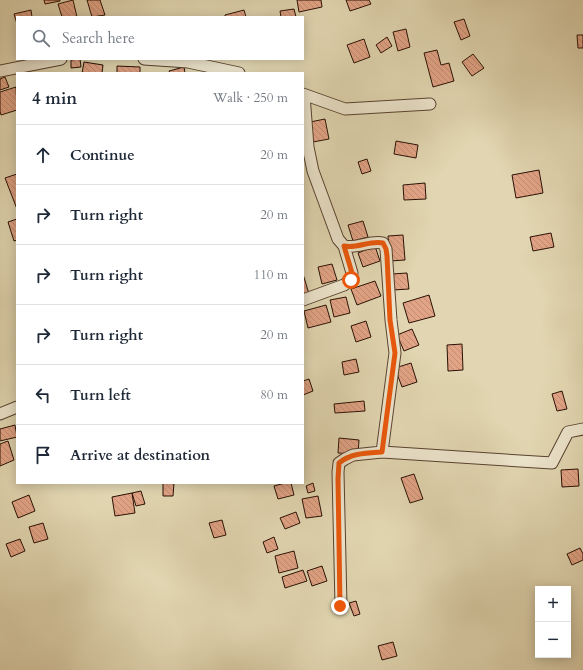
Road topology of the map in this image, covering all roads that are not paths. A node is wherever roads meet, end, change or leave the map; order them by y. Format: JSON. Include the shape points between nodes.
{"nodes":[{"id":1,"x":56,"y":60,"type":"edge"},
{"id":2,"x":159,"y":60,"type":"edge"},
{"id":3,"x":0,"y":71,"type":"edge"},
{"id":4,"x":234,"y":72,"type":"edge"},
{"id":5,"x":304,"y":95,"type":"edge"},
{"id":6,"x":430,"y":104,"type":"dead end"},
{"id":7,"x":344,"y":246,"type":"junction"},
{"id":8,"x":304,"y":300,"type":"edge"},
{"id":9,"x":16,"y":407,"type":"edge"},
{"id":10,"x":0,"y":414,"type":"edge"},
{"id":11,"x":583,"y":429,"type":"edge"},
{"id":12,"x":382,"y":452,"type":"junction"},
{"id":13,"x":340,"y":606,"type":"dead end"}],
"edges":[{"from":1,"to":3,"type":"street"},
{"from":2,"to":4,"type":"street","via":[[188,62]]},
{"from":5,"to":6,"type":"street","via":[[345,109]]},
{"from":5,"to":7,"type":"street","via":[[308,147],[314,172],[338,239]]},
{"from":7,"to":8,"type":"street","via":[[352,273],[351,280]]},
{"from":7,"to":12,"type":"street","via":[[376,242],[383,243],[386,249],[390,320],[395,353]]},
{"from":9,"to":10,"type":"street"},
{"from":11,"to":12,"type":"street","via":[[568,432],[552,463]]},
{"from":12,"to":13,"type":"street","via":[[353,455],[339,463]]}]}
